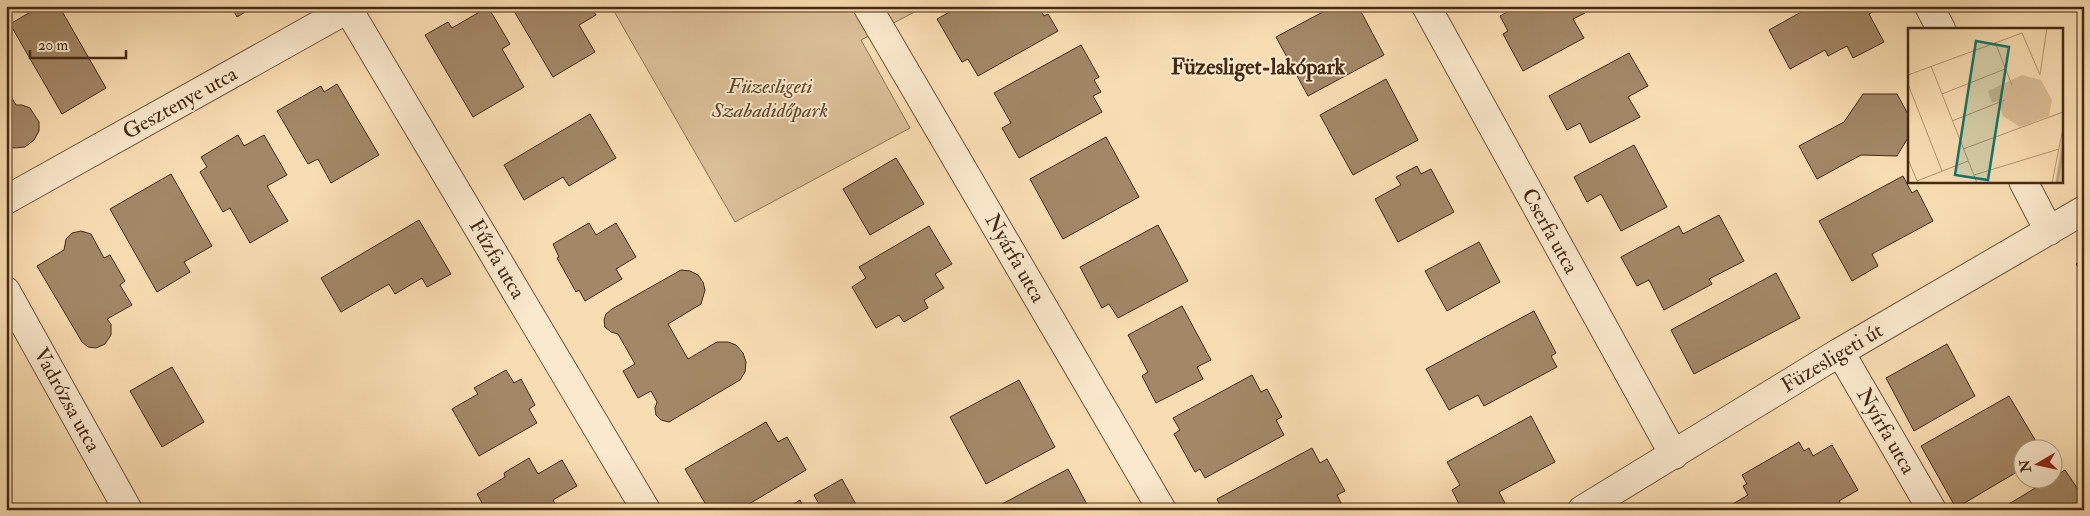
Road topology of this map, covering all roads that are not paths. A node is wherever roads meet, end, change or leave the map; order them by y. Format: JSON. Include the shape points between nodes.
{"nodes":[{"id":1,"x":867,"y":6,"type":"edge"},
{"id":2,"x":1426,"y":6,"type":"edge"},
{"id":3,"x":1929,"y":6,"type":"edge"},
{"id":4,"x":351,"y":8,"type":"edge"},
{"id":5,"x":1940,"y":28,"type":"edge"},
{"id":6,"x":2024,"y":182,"type":"edge"},
{"id":7,"x":6,"y":200,"type":"edge"},
{"id":8,"x":2084,"y":210,"type":"edge"},
{"id":9,"x":2049,"y":231,"type":"junction"},
{"id":10,"x":6,"y":291,"type":"edge"},
{"id":11,"x":1840,"y":352,"type":"junction"},
{"id":12,"x":1674,"y":455,"type":"junction"},
{"id":13,"x":128,"y":510,"type":"edge"},
{"id":14,"x":646,"y":510,"type":"edge"},
{"id":15,"x":1162,"y":510,"type":"edge"},
{"id":16,"x":1582,"y":510,"type":"edge"},
{"id":17,"x":1932,"y":510,"type":"edge"}],
"edges":[{"from":1,"to":15,"type":"street","name":"Nyárfa utca"},
{"from":2,"to":12,"type":"street","name":"Cserfa utca"},
{"from":3,"to":5,"type":"street"},
{"from":4,"to":7,"type":"street","name":"Gesztenye utca"},
{"from":4,"to":14,"type":"street","name":"Fűzfa utca"},
{"from":6,"to":9,"type":"street"},
{"from":8,"to":9,"type":"street","name":"Füzesligeti út"},
{"from":9,"to":11,"type":"street","name":"Füzesligeti út"},
{"from":10,"to":13,"type":"street","name":"Vadrózsa utca"},
{"from":11,"to":12,"type":"street","name":"Füzesligeti út"},
{"from":11,"to":17,"type":"street","name":"Nyírfa utca"},
{"from":12,"to":16,"type":"street","name":"Füzesligeti út"}]}
